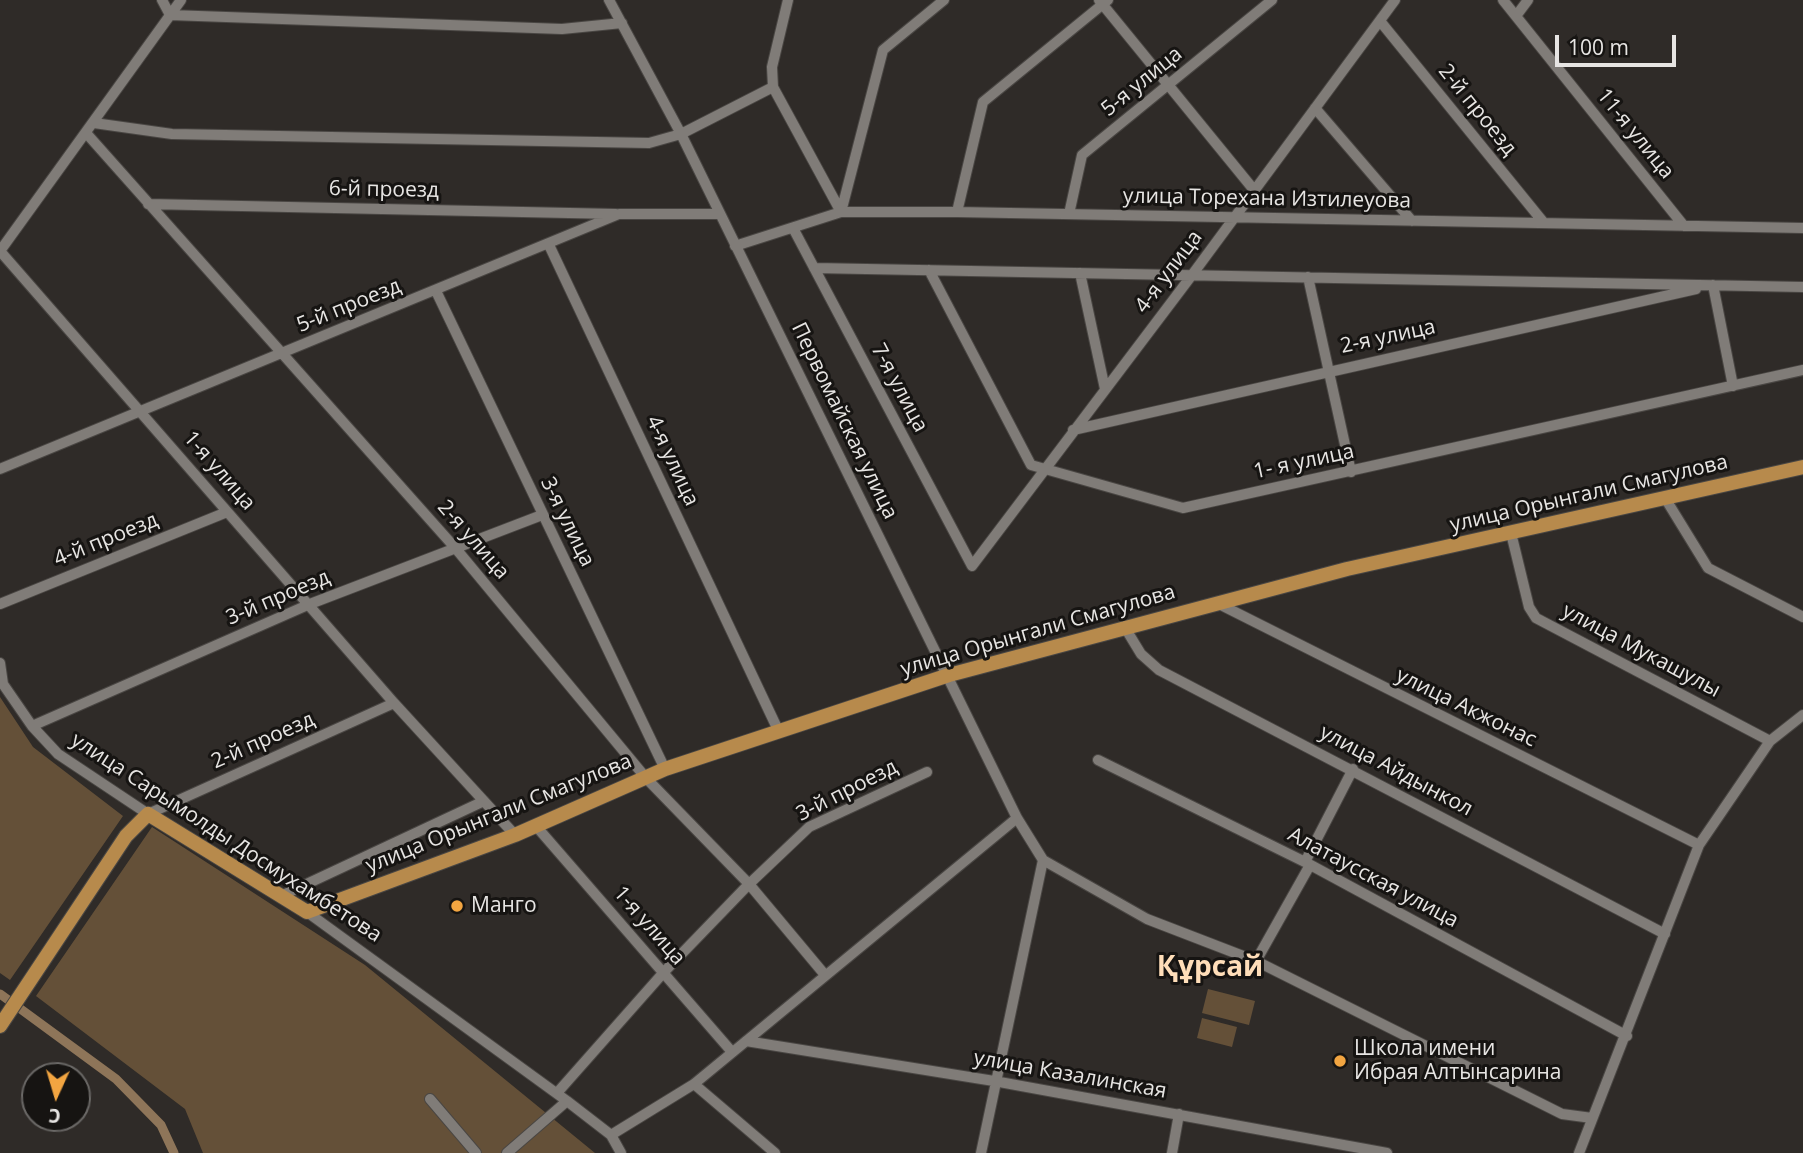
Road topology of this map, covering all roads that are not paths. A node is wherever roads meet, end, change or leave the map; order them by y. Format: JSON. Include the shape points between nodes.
{"nodes":[{"id":1,"x":162,"y":0,"type":"edge"},
{"id":2,"x":181,"y":0,"type":"edge"},
{"id":3,"x":609,"y":0,"type":"edge"},
{"id":4,"x":788,"y":0,"type":"edge"},
{"id":5,"x":944,"y":0,"type":"edge"},
{"id":6,"x":1272,"y":0,"type":"edge"},
{"id":7,"x":1395,"y":0,"type":"edge"},
{"id":8,"x":1503,"y":0,"type":"edge"},
{"id":9,"x":1528,"y":0,"type":"edge"},
{"id":10,"x":1103,"y":2,"type":"edge"},
{"id":11,"x":170,"y":15,"type":"junction"},
{"id":12,"x":1516,"y":16,"type":"junction"},
{"id":13,"x":1380,"y":21,"type":"junction"},
{"id":14,"x":622,"y":23,"type":"junction"},
{"id":15,"x":1168,"y":85,"type":"junction"},
{"id":16,"x":773,"y":87,"type":"junction"},
{"id":17,"x":1315,"y":108,"type":"junction"},
{"id":18,"x":94,"y":123,"type":"junction"},
{"id":19,"x":87,"y":134,"type":"junction"},
{"id":20,"x":681,"y":134,"type":"junction"},
{"id":21,"x":1254,"y":190,"type":"junction"},
{"id":22,"x":148,"y":204,"type":"junction"},
{"id":23,"x":841,"y":212,"type":"junction"},
{"id":24,"x":957,"y":212,"type":"junction"},
{"id":25,"x":619,"y":214,"type":"junction"},
{"id":26,"x":719,"y":214,"type":"junction"},
{"id":27,"x":1069,"y":214,"type":"junction"},
{"id":28,"x":1234,"y":217,"type":"junction"},
{"id":29,"x":1412,"y":221,"type":"junction"},
{"id":30,"x":1544,"y":223,"type":"junction"},
{"id":31,"x":1684,"y":226,"type":"junction"},
{"id":32,"x":793,"y":228,"type":"junction"},
{"id":33,"x":1803,"y":228,"type":"edge"},
{"id":34,"x":549,"y":245,"type":"junction"},
{"id":35,"x":736,"y":246,"type":"junction"},
{"id":36,"x":0,"y":252,"type":"edge"},
{"id":37,"x":814,"y":268,"type":"junction"},
{"id":38,"x":929,"y":270,"type":"junction"},
{"id":39,"x":1080,"y":272,"type":"junction"},
{"id":40,"x":1192,"y":275,"type":"junction"},
{"id":41,"x":1308,"y":277,"type":"junction"},
{"id":42,"x":1713,"y":285,"type":"junction"},
{"id":43,"x":1803,"y":287,"type":"edge"},
{"id":44,"x":436,"y":291,"type":"junction"},
{"id":45,"x":280,"y":355,"type":"junction"},
{"id":46,"x":1803,"y":370,"type":"edge"},
{"id":47,"x":1327,"y":371,"type":"junction"},
{"id":48,"x":1733,"y":386,"type":"junction"},
{"id":49,"x":1105,"y":389,"type":"junction"},
{"id":50,"x":141,"y":411,"type":"junction"},
{"id":51,"x":1073,"y":430,"type":"junction"},
{"id":52,"x":1803,"y":467,"type":"edge"},
{"id":53,"x":1045,"y":468,"type":"junction"},
{"id":54,"x":0,"y":469,"type":"edge"},
{"id":55,"x":1351,"y":472,"type":"junction"},
{"id":56,"x":1665,"y":498,"type":"junction"},
{"id":57,"x":228,"y":512,"type":"junction"},
{"id":58,"x":542,"y":515,"type":"junction"},
{"id":59,"x":1511,"y":533,"type":"junction"},
{"id":60,"x":457,"y":550,"type":"junction"},
{"id":61,"x":972,"y":566,"type":"joint"},
{"id":62,"x":1217,"y":603,"type":"junction"},
{"id":63,"x":0,"y":604,"type":"edge"},
{"id":64,"x":310,"y":604,"type":"junction"},
{"id":65,"x":1803,"y":617,"type":"edge"},
{"id":66,"x":1124,"y":626,"type":"junction"},
{"id":67,"x":0,"y":663,"type":"edge"},
{"id":68,"x":949,"y":675,"type":"junction"},
{"id":69,"x":394,"y":703,"type":"junction"},
{"id":70,"x":1803,"y":715,"type":"edge"},
{"id":71,"x":32,"y":726,"type":"junction"},
{"id":72,"x":779,"y":732,"type":"junction"},
{"id":73,"x":1770,"y":741,"type":"junction"},
{"id":74,"x":1098,"y":760,"type":"dead end"},
{"id":75,"x":666,"y":769,"type":"junction"},
{"id":76,"x":1353,"y":769,"type":"junction"},
{"id":77,"x":927,"y":772,"type":"dead end"},
{"id":78,"x":646,"y":778,"type":"junction"},
{"id":79,"x":484,"y":801,"type":"junction"},
{"id":80,"x":148,"y":814,"type":"junction"},
{"id":81,"x":1017,"y":818,"type":"junction"},
{"id":82,"x":536,"y":826,"type":"junction"},
{"id":83,"x":515,"y":835,"type":"junction"},
{"id":84,"x":1699,"y":845,"type":"junction"},
{"id":85,"x":1043,"y":860,"type":"junction"},
{"id":86,"x":1307,"y":863,"type":"junction"},
{"id":87,"x":749,"y":884,"type":"junction"},
{"id":88,"x":281,"y":896,"type":"junction"},
{"id":89,"x":307,"y":912,"type":"junction"},
{"id":90,"x":1665,"y":934,"type":"junction"},
{"id":91,"x":1256,"y":961,"type":"junction"},
{"id":92,"x":664,"y":972,"type":"junction"},
{"id":93,"x":825,"y":975,"type":"junction"},
{"id":94,"x":0,"y":1026,"type":"edge"},
{"id":95,"x":1627,"y":1036,"type":"junction"},
{"id":96,"x":746,"y":1041,"type":"junction"},
{"id":97,"x":732,"y":1052,"type":"junction"},
{"id":98,"x":994,"y":1081,"type":"junction"},
{"id":99,"x":694,"y":1084,"type":"junction"},
{"id":100,"x":556,"y":1093,"type":"junction"},
{"id":101,"x":430,"y":1099,"type":"dead end"},
{"id":102,"x":567,"y":1101,"type":"junction"},
{"id":103,"x":1179,"y":1114,"type":"junction"},
{"id":104,"x":1592,"y":1118,"type":"junction"},
{"id":105,"x":611,"y":1135,"type":"junction"},
{"id":106,"x":476,"y":1153,"type":"edge"},
{"id":107,"x":507,"y":1153,"type":"edge"},
{"id":108,"x":621,"y":1153,"type":"edge"},
{"id":109,"x":775,"y":1153,"type":"edge"},
{"id":110,"x":981,"y":1153,"type":"edge"},
{"id":111,"x":1172,"y":1153,"type":"edge"},
{"id":112,"x":1387,"y":1153,"type":"edge"},
{"id":113,"x":1579,"y":1153,"type":"edge"}],
"edges":[{"from":1,"to":11,"type":"street"},
{"from":2,"to":11,"type":"street","name":"1-я улица"},
{"from":3,"to":14,"type":"street","name":"Первомайская улица"},
{"from":4,"to":16,"type":"street","via":[[772,67]]},
{"from":5,"to":23,"type":"street","via":[[883,50]]},
{"from":6,"to":15,"type":"street","name":"5-я улица"},
{"from":7,"to":13,"type":"street","name":"4-я улица"},
{"from":8,"to":12,"type":"street","name":"11-я улица"},
{"from":9,"to":12,"type":"street"},
{"from":10,"to":15,"type":"street"},
{"from":10,"to":24,"type":"street","via":[[984,102]]},
{"from":11,"to":14,"type":"street","via":[[562,29]]},
{"from":11,"to":18,"type":"street","name":"1-я улица"},
{"from":12,"to":31,"type":"street","name":"11-я улица"},
{"from":13,"to":17,"type":"street","name":"4-я улица"},
{"from":13,"to":30,"type":"street","name":"2-й проезд"},
{"from":14,"to":20,"type":"street","name":"Первомайская улица"},
{"from":15,"to":21,"type":"street"},
{"from":15,"to":27,"type":"street","name":"5-я улица","via":[[1082,155]]},
{"from":16,"to":20,"type":"street"},
{"from":16,"to":23,"type":"street"},
{"from":17,"to":21,"type":"street","name":"4-я улица"},
{"from":17,"to":29,"type":"street"},
{"from":18,"to":19,"type":"street","name":"1-я улица"},
{"from":18,"to":20,"type":"street","via":[[172,134],[649,144]]},
{"from":19,"to":22,"type":"street","name":"2-я улица"},
{"from":19,"to":36,"type":"street","name":"1-я улица"},
{"from":20,"to":26,"type":"street","name":"Первомайская улица"},
{"from":21,"to":28,"type":"street","name":"4-я улица"},
{"from":22,"to":25,"type":"street","name":"6-й проезд"},
{"from":22,"to":45,"type":"street","name":"2-я улица"},
{"from":23,"to":24,"type":"street","name":"улица Торехана Изтилеуова"},
{"from":23,"to":32,"type":"street","name":"улица Торехана Изтилеуова"},
{"from":24,"to":27,"type":"street","name":"улица Торехана Изтилеуова"},
{"from":25,"to":26,"type":"street","name":"5-й проезд"},
{"from":25,"to":34,"type":"street","name":"5-й проезд"},
{"from":26,"to":35,"type":"street","name":"Первомайская улица"},
{"from":27,"to":28,"type":"street","name":"улица Торехана Изтилеуова"},
{"from":28,"to":29,"type":"street","name":"улица Торехана Изтилеуова"},
{"from":28,"to":40,"type":"street","name":"4-я улица"},
{"from":29,"to":30,"type":"street","name":"улица Торехана Изтилеуова"},
{"from":30,"to":31,"type":"street","name":"улица Торехана Изтилеуова"},
{"from":31,"to":33,"type":"street","name":"улица Торехана Изтилеуова"},
{"from":32,"to":35,"type":"street","name":"улица Торехана Изтилеуова"},
{"from":32,"to":37,"type":"street","name":"7-я улица"},
{"from":34,"to":44,"type":"street","name":"5-й проезд"},
{"from":34,"to":72,"type":"street","name":"4-я улица"},
{"from":35,"to":68,"type":"street","name":"Первомайская улица"},
{"from":36,"to":50,"type":"street","name":"1-я улица"},
{"from":37,"to":38,"type":"street"},
{"from":37,"to":61,"type":"street","name":"7-я улица"},
{"from":38,"to":39,"type":"street"},
{"from":38,"to":53,"type":"street","name":"1- я улица","via":[[1031,465]]},
{"from":39,"to":40,"type":"street"},
{"from":39,"to":49,"type":"street"},
{"from":40,"to":41,"type":"street"},
{"from":40,"to":49,"type":"street","name":"4-я улица"},
{"from":41,"to":42,"type":"street"},
{"from":41,"to":47,"type":"street"},
{"from":42,"to":43,"type":"street"},
{"from":42,"to":47,"type":"street","name":"2-я улица"},
{"from":42,"to":48,"type":"street"},
{"from":44,"to":45,"type":"street","name":"5-й проезд"},
{"from":44,"to":58,"type":"street","name":"3-я улица"},
{"from":45,"to":50,"type":"street","name":"5-й проезд"},
{"from":45,"to":60,"type":"street","name":"2-я улица"},
{"from":46,"to":48,"type":"street","name":"1- я улица"},
{"from":47,"to":51,"type":"street","name":"2-я улица"},
{"from":47,"to":55,"type":"street"},
{"from":48,"to":55,"type":"street","name":"1- я улица"},
{"from":49,"to":51,"type":"street","name":"4-я улица"},
{"from":50,"to":54,"type":"street","name":"5-й проезд"},
{"from":50,"to":57,"type":"street","name":"1-я улица"},
{"from":51,"to":53,"type":"street","name":"4-я улица"},
{"from":52,"to":56,"type":"main road","name":"улица Орынгали Смагулова"},
{"from":53,"to":55,"type":"street","name":"1- я улица","via":[[1183,508]]},
{"from":53,"to":61,"type":"street","name":"4-я улица"},
{"from":56,"to":59,"type":"main road","name":"улица Орынгали Смагулова"},
{"from":56,"to":65,"type":"street","via":[[1708,568]]},
{"from":57,"to":63,"type":"street","name":"4-й проезд"},
{"from":57,"to":64,"type":"street","name":"1-я улица"},
{"from":58,"to":60,"type":"street","name":"3-й проезд"},
{"from":58,"to":75,"type":"street","name":"3-я улица"},
{"from":59,"to":62,"type":"main road","name":"улица Орынгали Смагулова"},
{"from":59,"to":73,"type":"street","name":"улица Мукашулы","via":[[1529,607],[1536,618]]},
{"from":60,"to":64,"type":"street","name":"3-й проезд"},
{"from":60,"to":78,"type":"street","name":"2-я улица"},
{"from":62,"to":66,"type":"main road","name":"улица Орынгали Смагулова"},
{"from":62,"to":84,"type":"street","name":"улица Акжонас"},
{"from":64,"to":69,"type":"street","name":"1-я улица"},
{"from":64,"to":71,"type":"street","name":"3-й проезд"},
{"from":66,"to":68,"type":"main road","name":"улица Орынгали Смагулова"},
{"from":66,"to":76,"type":"street","name":"улица Айдынкол","via":[[1141,654],[1159,670]]},
{"from":67,"to":71,"type":"street","name":"улица Сарымолды Досмухамбетова","via":[[2,684]]},
{"from":68,"to":72,"type":"main road","name":"улица Орынгали Смагулова"},
{"from":68,"to":81,"type":"street","name":"Первомайская улица"},
{"from":69,"to":79,"type":"street","name":"1-я улица"},
{"from":69,"to":80,"type":"street","name":"2-й проезд"},
{"from":70,"to":73,"type":"street"},
{"from":71,"to":80,"type":"street","name":"улица Сарымолды Досмухамбетова","via":[[58,754]]},
{"from":72,"to":75,"type":"main road","name":"улица Орынгали Смагулова"},
{"from":73,"to":84,"type":"street"},
{"from":74,"to":86,"type":"street","name":"Алатаусская улица"},
{"from":75,"to":78,"type":"main road","name":"улица Орынгали Смагулова"},
{"from":76,"to":86,"type":"street"},
{"from":76,"to":90,"type":"street","name":"улица Айдынкол"},
{"from":77,"to":87,"type":"street","name":"3-й проезд","via":[[810,827]]},
{"from":78,"to":82,"type":"main road","name":"улица Орынгали Смагулова"},
{"from":78,"to":87,"type":"street","name":"2-я улица"},
{"from":79,"to":83,"type":"street","name":"1-я улица"},
{"from":79,"to":88,"type":"street"},
{"from":80,"to":88,"type":"main road","name":"улица Сарымолды Досмухамбетова"},
{"from":80,"to":94,"type":"main road","via":[[126,836]]},
{"from":81,"to":85,"type":"street","name":"Первомайская улица"},
{"from":81,"to":93,"type":"street"},
{"from":82,"to":83,"type":"main road","name":"улица Орынгали Смагулова"},
{"from":82,"to":92,"type":"street","name":"1-я улица"},
{"from":83,"to":89,"type":"main road","name":"улица Орынгали Смагулова"},
{"from":84,"to":90,"type":"street"},
{"from":85,"to":91,"type":"street","via":[[1147,919]]},
{"from":85,"to":98,"type":"street"},
{"from":86,"to":91,"type":"street"},
{"from":86,"to":95,"type":"street","name":"Алатаусская улица"},
{"from":87,"to":92,"type":"street","name":"3-й проезд"},
{"from":87,"to":93,"type":"street","name":"2-я улица"},
{"from":88,"to":89,"type":"main road","name":"улица Сарымолды Досмухамбетова"},
{"from":89,"to":100,"type":"street","name":"улица Сарымолды Досмухамбетова"},
{"from":90,"to":95,"type":"street"},
{"from":91,"to":104,"type":"street","via":[[1562,1114]]},
{"from":92,"to":97,"type":"street","name":"1-я улица"},
{"from":92,"to":100,"type":"street","name":"3-й проезд"},
{"from":93,"to":96,"type":"street"},
{"from":95,"to":104,"type":"street"},
{"from":96,"to":97,"type":"street"},
{"from":96,"to":98,"type":"street","name":"улица Казалинская"},
{"from":97,"to":99,"type":"street"},
{"from":98,"to":103,"type":"street","name":"улица Казалинская"},
{"from":98,"to":110,"type":"street"},
{"from":99,"to":105,"type":"street"},
{"from":99,"to":109,"type":"street"},
{"from":100,"to":102,"type":"street","name":"улица Сарымолды Досмухамбетова"},
{"from":101,"to":106,"type":"street"},
{"from":102,"to":105,"type":"street","name":"улица Сарымолды Досмухамбетова"},
{"from":102,"to":107,"type":"street"},
{"from":103,"to":111,"type":"street"},
{"from":103,"to":112,"type":"street","name":"улица Казалинская"},
{"from":104,"to":113,"type":"street"},
{"from":105,"to":108,"type":"street","name":"улица Сарымолды Досмухамбетова"}]}
